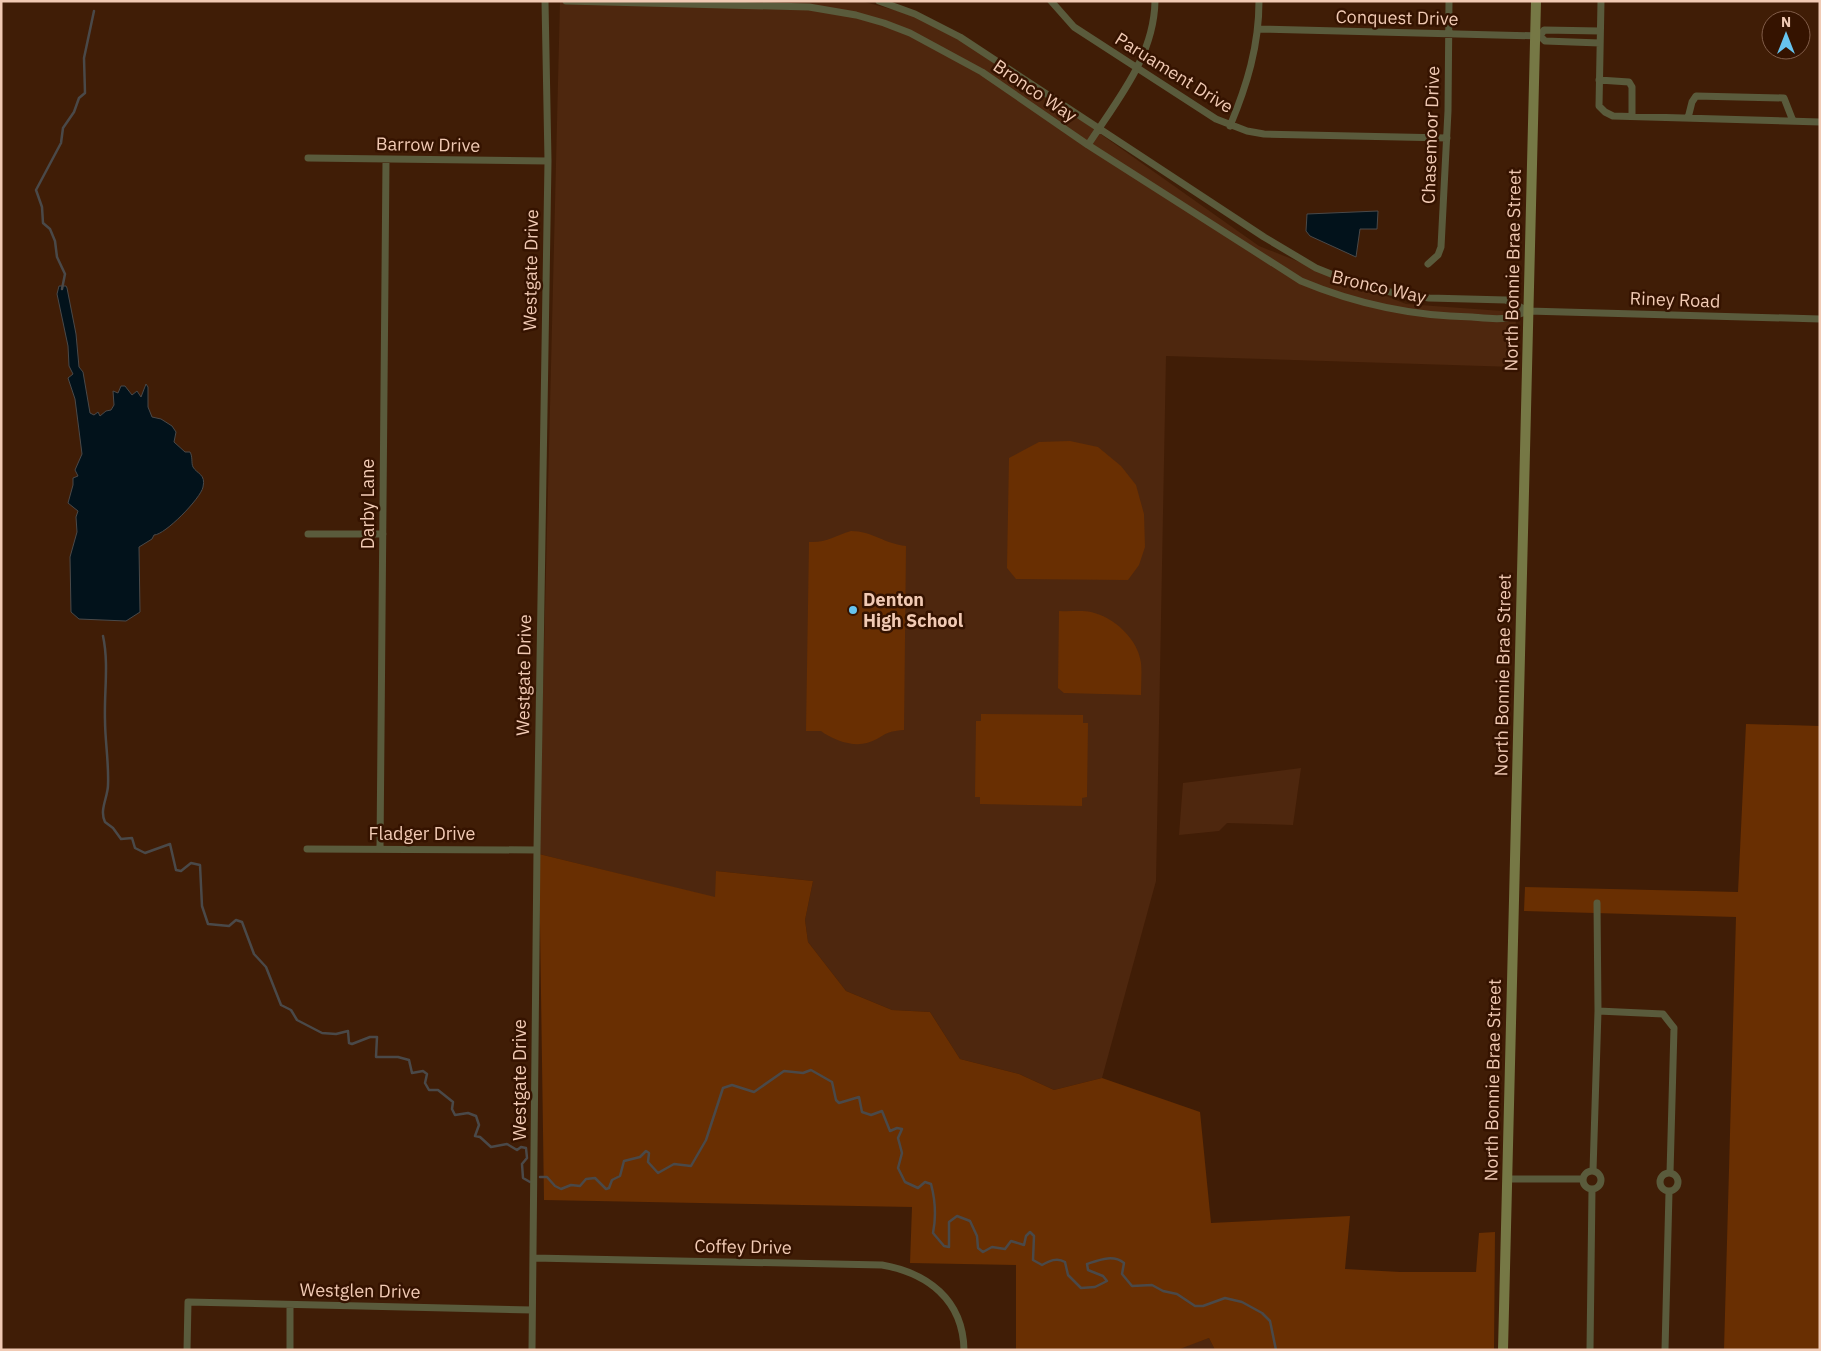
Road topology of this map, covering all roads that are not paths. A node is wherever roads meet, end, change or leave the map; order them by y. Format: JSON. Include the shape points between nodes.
{"nodes":[{"id":1,"x":545,"y":1,"type":"edge"},
{"id":2,"x":566,"y":1,"type":"edge"},
{"id":3,"x":879,"y":1,"type":"edge"},
{"id":4,"x":1051,"y":1,"type":"edge"},
{"id":5,"x":1155,"y":1,"type":"edge"},
{"id":6,"x":1259,"y":1,"type":"edge"},
{"id":7,"x":1449,"y":1,"type":"edge"},
{"id":8,"x":1536,"y":1,"type":"edge"},
{"id":9,"x":1601,"y":1,"type":"edge"},
{"id":10,"x":616,"y":2,"type":"edge"},
{"id":11,"x":1258,"y":29,"type":"junction"},
{"id":12,"x":1600,"y":31,"type":"junction"},
{"id":13,"x":1449,"y":34,"type":"junction"},
{"id":14,"x":1538,"y":36,"type":"junction"},
{"id":15,"x":1600,"y":43,"type":"junction"},
{"id":16,"x":1137,"y":69,"type":"junction"},
{"id":17,"x":1599,"y":80,"type":"junction"},
{"id":18,"x":1632,"y":116,"type":"junction"},
{"id":19,"x":1688,"y":118,"type":"junction"},
{"id":20,"x":1793,"y":121,"type":"junction"},
{"id":21,"x":1820,"y":122,"type":"edge"},
{"id":22,"x":1230,"y":126,"type":"junction"},
{"id":23,"x":1100,"y":128,"type":"junction"},
{"id":24,"x":1447,"y":138,"type":"junction"},
{"id":25,"x":1088,"y":146,"type":"junction"},
{"id":26,"x":308,"y":158,"type":"dead end"},
{"id":27,"x":386,"y":160,"type":"junction"},
{"id":28,"x":548,"y":161,"type":"junction"},
{"id":29,"x":1428,"y":264,"type":"dead end"},
{"id":30,"x":1528,"y":311,"type":"junction"},
{"id":31,"x":1820,"y":319,"type":"edge"},
{"id":32,"x":308,"y":534,"type":"dead end"},
{"id":33,"x":383,"y":534,"type":"junction"},
{"id":34,"x":307,"y":849,"type":"dead end"},
{"id":35,"x":380,"y":849,"type":"junction"},
{"id":36,"x":537,"y":850,"type":"junction"},
{"id":37,"x":1597,"y":903,"type":"dead end"},
{"id":38,"x":1598,"y":1011,"type":"junction"},
{"id":39,"x":1593,"y":1171,"type":"junction"},
{"id":40,"x":1670,"y":1173,"type":"junction"},
{"id":41,"x":1507,"y":1179,"type":"junction"},
{"id":42,"x":1583,"y":1179,"type":"junction"},
{"id":43,"x":1592,"y":1189,"type":"junction"},
{"id":44,"x":1669,"y":1192,"type":"junction"},
{"id":45,"x":533,"y":1258,"type":"junction"},
{"id":46,"x":290,"y":1305,"type":"junction"},
{"id":47,"x":532,"y":1310,"type":"junction"},
{"id":48,"x":187,"y":1350,"type":"edge"},
{"id":49,"x":290,"y":1350,"type":"edge"},
{"id":50,"x":532,"y":1350,"type":"edge"},
{"id":51,"x":964,"y":1350,"type":"edge"},
{"id":52,"x":1503,"y":1350,"type":"edge"},
{"id":53,"x":1590,"y":1350,"type":"edge"},
{"id":54,"x":1665,"y":1350,"type":"edge"}],
"edges":[{"from":1,"to":28,"type":"street","name":"Westgate Drive"},
{"from":2,"to":10,"type":"street","name":"Bronco Way"},
{"from":3,"to":23,"type":"street","name":"Bronco Way","via":[[916,14],[960,37]]},
{"from":4,"to":16,"type":"street","name":"Paruament Drive","via":[[1074,27]]},
{"from":5,"to":16,"type":"street","via":[[1150,37]]},
{"from":6,"to":11,"type":"street"},
{"from":7,"to":13,"type":"street","name":"Chasemoor Drive"},
{"from":8,"to":14,"type":"main road","name":"North Bonnie Brae Street"},
{"from":9,"to":12,"type":"street"},
{"from":10,"to":25,"type":"street","name":"Bronco Way","via":[[809,7],[884,23],[910,33],[982,72]]},
{"from":11,"to":13,"type":"street","name":"Conquest Drive"},
{"from":11,"to":22,"type":"street","via":[[1249,76]]},
{"from":12,"to":14,"type":"street","via":[[1544,30]]},
{"from":12,"to":15,"type":"street"},
{"from":13,"to":14,"type":"street","name":"Conquest Drive"},
{"from":13,"to":24,"type":"street","name":"Chasemoor Drive"},
{"from":14,"to":15,"type":"street","via":[[1545,41]]},
{"from":14,"to":30,"type":"main road","name":"North Bonnie Brae Street"},
{"from":15,"to":17,"type":"street"},
{"from":16,"to":22,"type":"street","name":"Paruament Drive"},
{"from":16,"to":23,"type":"street"},
{"from":17,"to":18,"type":"street","via":[[1599,106],[1604,112],[1613,116]]},
{"from":17,"to":18,"type":"street","via":[[1629,82],[1632,87]]},
{"from":18,"to":19,"type":"street"},
{"from":19,"to":20,"type":"street"},
{"from":19,"to":20,"type":"street","via":[[1696,96],[1784,98]]},
{"from":20,"to":21,"type":"street"},
{"from":22,"to":24,"type":"street","name":"Paruament Drive","via":[[1264,134]]},
{"from":23,"to":25,"type":"street"},
{"from":23,"to":30,"type":"street","name":"Bronco Way","via":[[1316,268],[1390,292],[1429,298],[1506,300]]},
{"from":24,"to":29,"type":"street","name":"Chasemoor Drive","via":[[1441,247]]},
{"from":25,"to":30,"type":"street","name":"Bronco Way","via":[[1301,281],[1334,295],[1402,312],[1431,315],[1507,318]]},
{"from":26,"to":27,"type":"street","name":"Barrow Drive"},
{"from":27,"to":28,"type":"street","name":"Barrow Drive"},
{"from":27,"to":33,"type":"street","name":"Darby Lane"},
{"from":28,"to":36,"type":"street","name":"Westgate Drive"},
{"from":30,"to":31,"type":"street","name":"Riney Road"},
{"from":30,"to":41,"type":"main road","name":"North Bonnie Brae Street"},
{"from":32,"to":33,"type":"street"},
{"from":33,"to":35,"type":"street","name":"Darby Lane"},
{"from":34,"to":35,"type":"street","name":"Fladger Drive"},
{"from":35,"to":36,"type":"street","name":"Fladger Drive"},
{"from":36,"to":45,"type":"street","name":"Westgate Drive"},
{"from":37,"to":38,"type":"street"},
{"from":38,"to":39,"type":"street"},
{"from":38,"to":40,"type":"street","via":[[1663,1014],[1674,1028]]},
{"from":39,"to":42,"type":"street"},
{"from":39,"to":43,"type":"street","via":[[1601,1182]]},
{"from":40,"to":44,"type":"street","via":[[1675,1175],[1678,1184]]},
{"from":40,"to":44,"type":"street","via":[[1660,1182],[1662,1188]]},
{"from":41,"to":42,"type":"street"},
{"from":41,"to":52,"type":"main road","name":"North Bonnie Brae Street"},
{"from":42,"to":43,"type":"street","via":[[1586,1187]]},
{"from":43,"to":53,"type":"street"},
{"from":44,"to":54,"type":"street"},
{"from":45,"to":47,"type":"street","name":"Westgate Drive"},
{"from":45,"to":51,"type":"street","name":"Coffey Drive","via":[[882,1264],[913,1272],[944,1295],[958,1319]]},
{"from":46,"to":47,"type":"street","name":"Westglen Drive"},
{"from":46,"to":48,"type":"street","name":"Westglen Drive","via":[[188,1302]]},
{"from":46,"to":49,"type":"street"},
{"from":47,"to":50,"type":"street","name":"Westgate Drive"}]}
